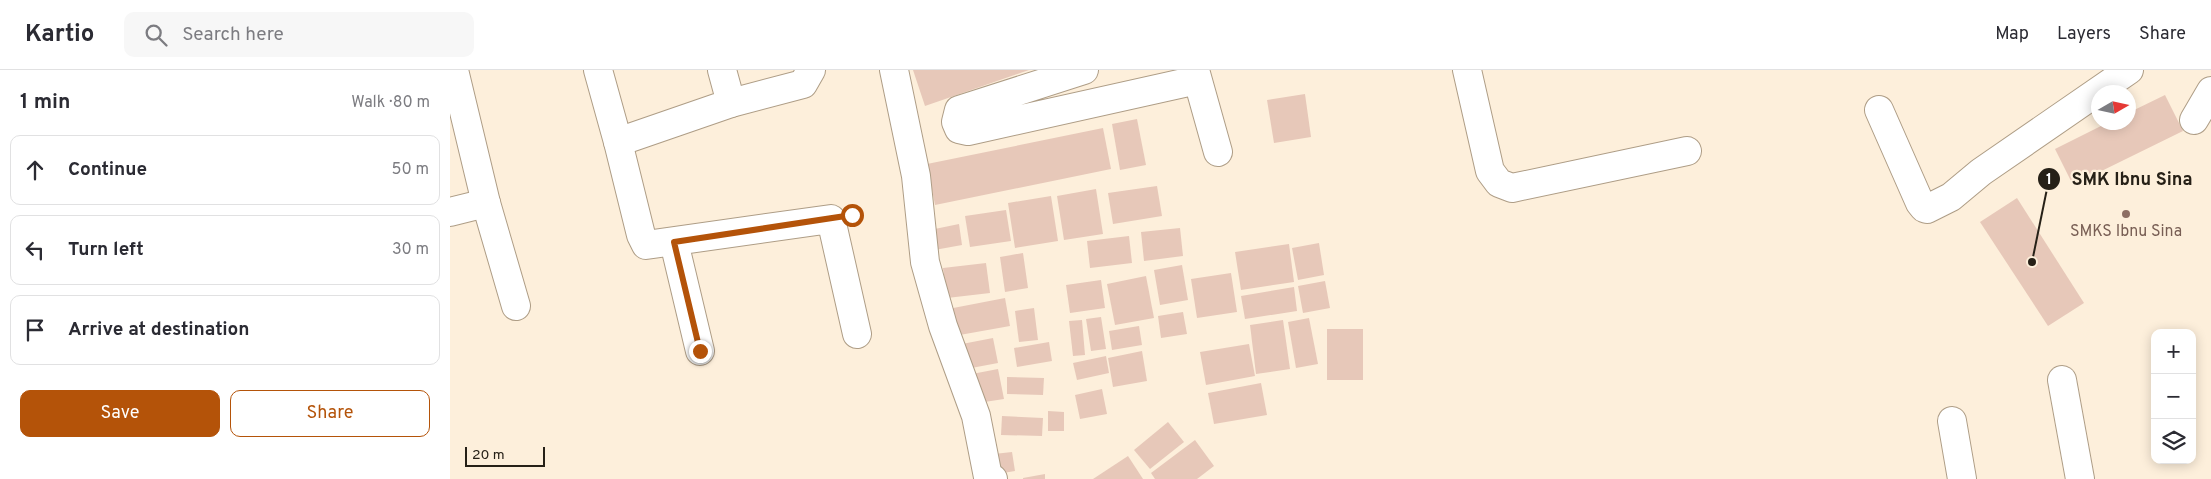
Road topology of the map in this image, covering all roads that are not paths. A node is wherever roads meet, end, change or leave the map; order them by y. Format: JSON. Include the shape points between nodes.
{"nodes":[{"id":1,"x":454,"y":70,"type":"edge"},
{"id":2,"x":598,"y":70,"type":"edge"},
{"id":3,"x":722,"y":70,"type":"edge"},
{"id":4,"x":811,"y":70,"type":"edge"},
{"id":5,"x":894,"y":70,"type":"edge"},
{"id":6,"x":1084,"y":70,"type":"edge"},
{"id":7,"x":1467,"y":70,"type":"edge"},
{"id":8,"x":2128,"y":70,"type":"edge"},
{"id":9,"x":1196,"y":75,"type":"edge"},
{"id":10,"x":2211,"y":90,"type":"edge"},
{"id":11,"x":731,"y":103,"type":"junction"},
{"id":12,"x":1879,"y":110,"type":"dead end"},
{"id":13,"x":2194,"y":120,"type":"dead end"},
{"id":14,"x":618,"y":142,"type":"junction"},
{"id":15,"x":1687,"y":151,"type":"dead end"},
{"id":16,"x":1218,"y":152,"type":"dead end"},
{"id":17,"x":486,"y":203,"type":"junction"},
{"id":18,"x":450,"y":212,"type":"edge"},
{"id":19,"x":674,"y":242,"type":"junction"},
{"id":20,"x":516,"y":306,"type":"dead end"},
{"id":21,"x":857,"y":334,"type":"dead end"},
{"id":22,"x":700,"y":351,"type":"dead end"},
{"id":23,"x":2062,"y":380,"type":"dead end"},
{"id":24,"x":1952,"y":421,"type":"dead end"},
{"id":25,"x":993,"y":479,"type":"edge"},
{"id":26,"x":1962,"y":479,"type":"edge"},
{"id":27,"x":2080,"y":479,"type":"edge"}],
"edges":[{"from":1,"to":17,"type":"street"},
{"from":2,"to":14,"type":"street"},
{"from":3,"to":11,"type":"street"},
{"from":4,"to":11,"type":"street","via":[[803,84]]},
{"from":5,"to":25,"type":"street","via":[[916,176],[925,262],[943,326],[976,416],[988,477]]},
{"from":6,"to":9,"type":"street","via":[[959,110],[956,122],[959,129],[968,131]]},
{"from":7,"to":15,"type":"street","via":[[1490,171],[1499,183],[1512,188]]},
{"from":8,"to":12,"type":"street","via":[[1951,197],[1927,209],[1920,202]]},
{"from":9,"to":16,"type":"street"},
{"from":10,"to":13,"type":"street"},
{"from":11,"to":14,"type":"street"},
{"from":14,"to":19,"type":"street","via":[[643,241],[646,245]]},
{"from":17,"to":18,"type":"street"},
{"from":17,"to":20,"type":"street"},
{"from":19,"to":21,"type":"street","via":[[842,217]]},
{"from":19,"to":22,"type":"street"},
{"from":23,"to":27,"type":"street"},
{"from":24,"to":26,"type":"street"}]}
